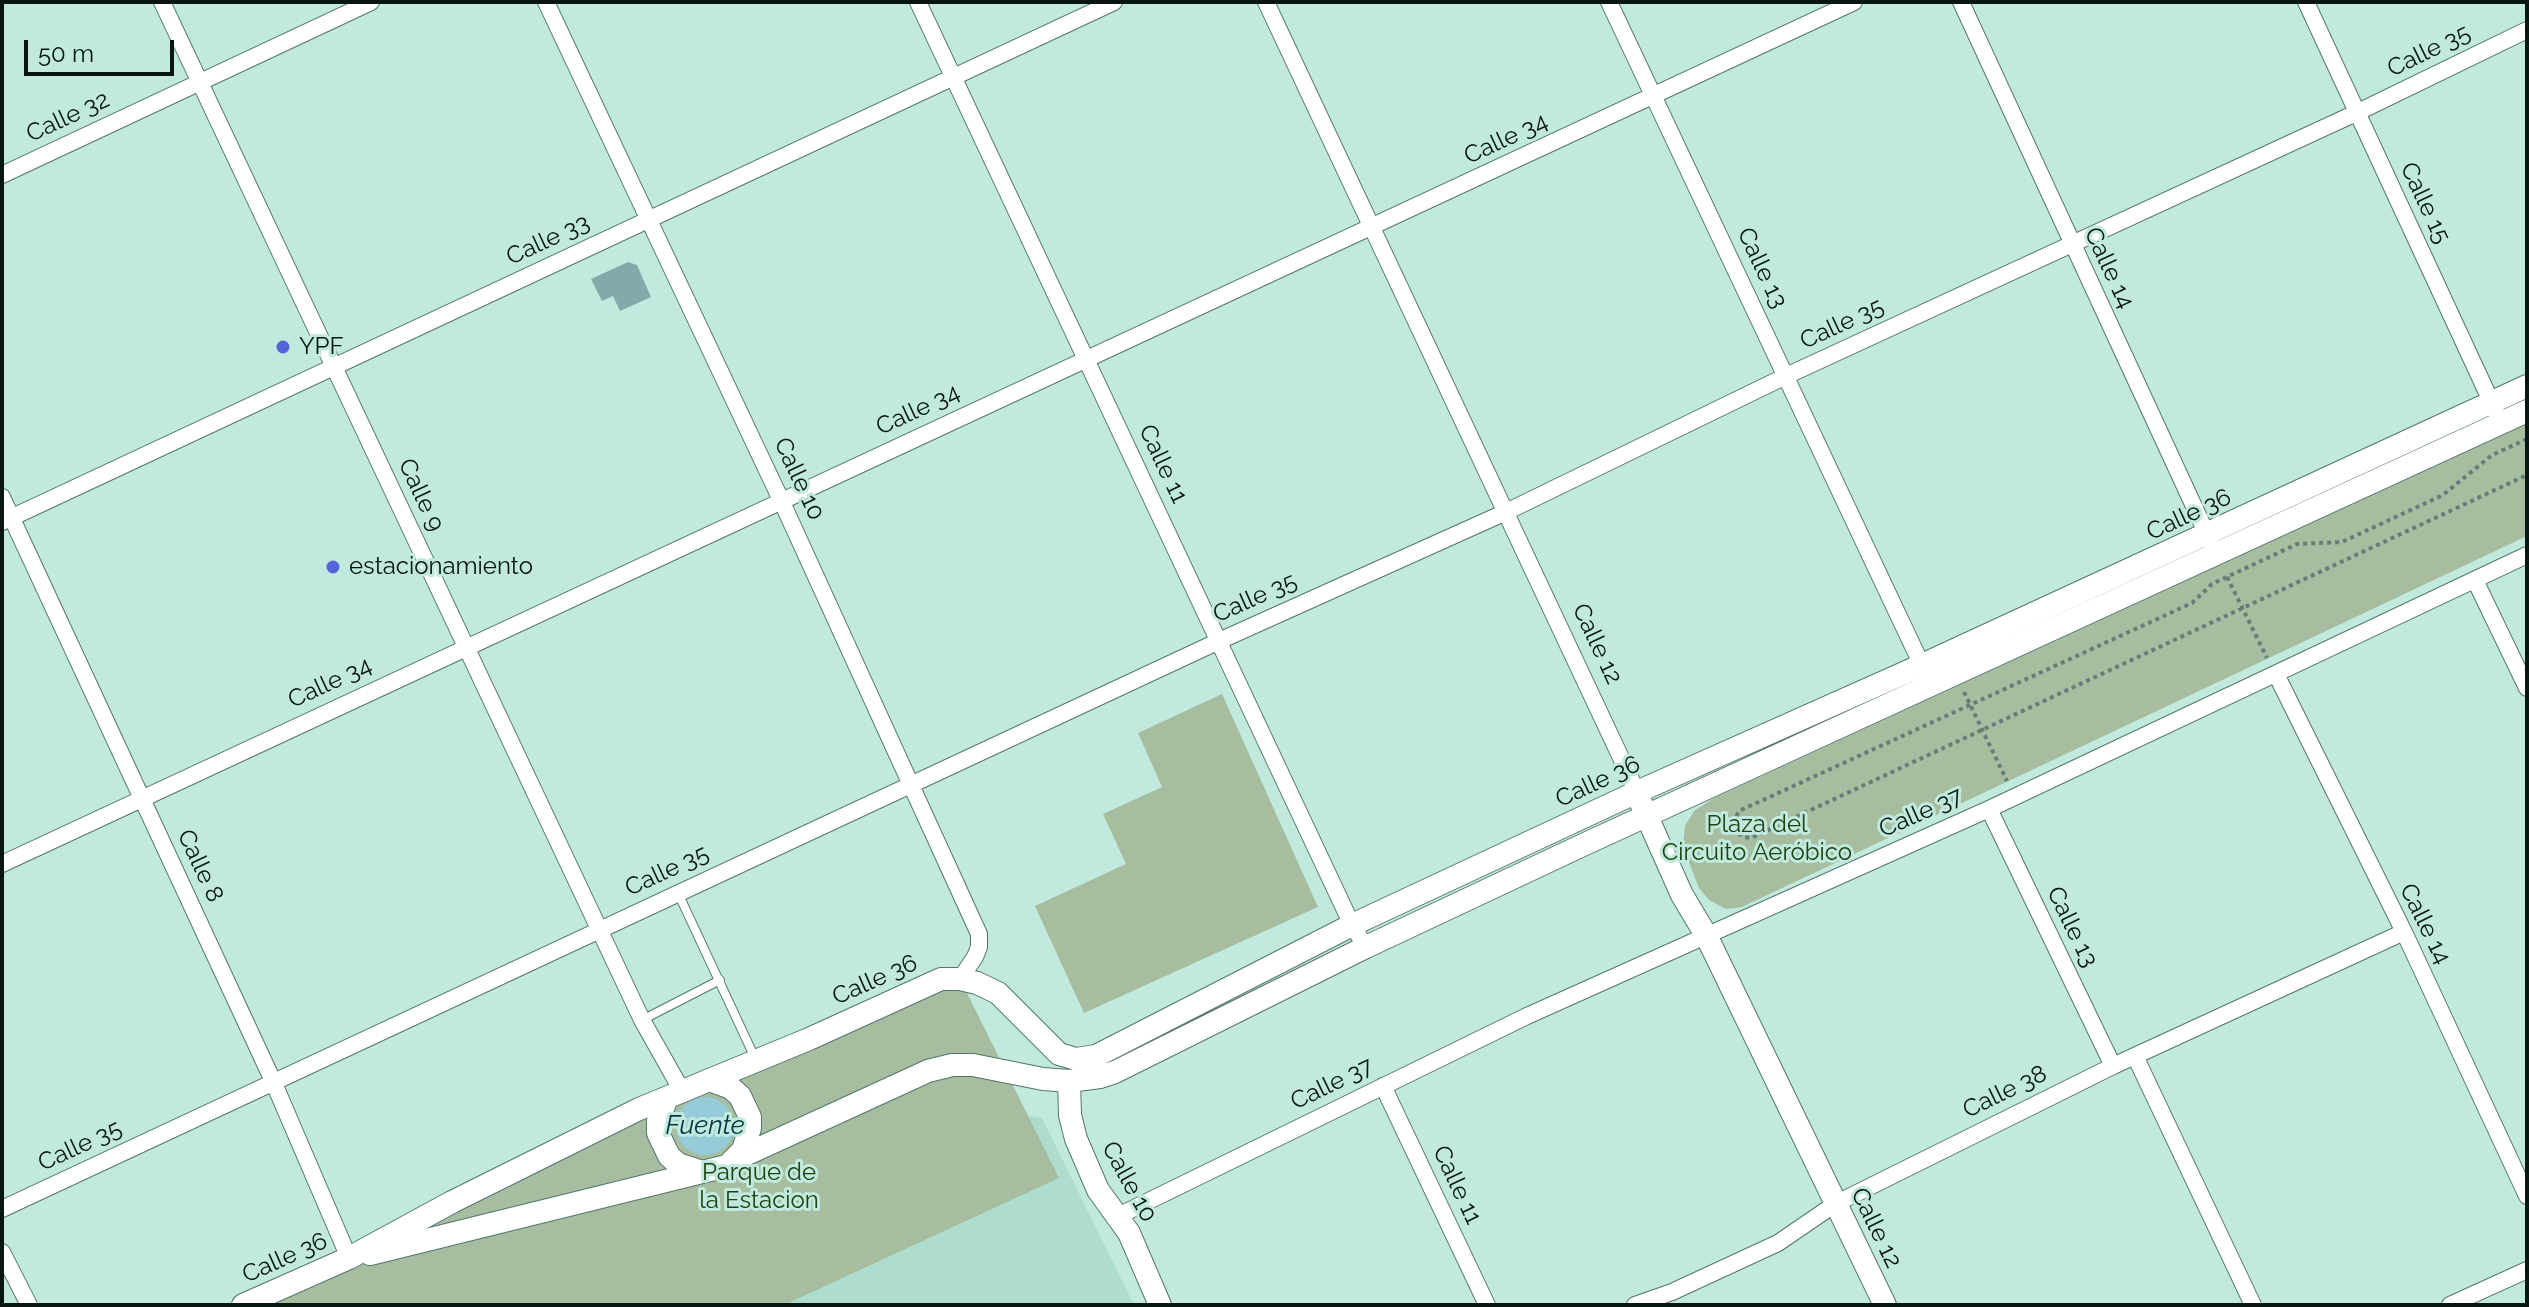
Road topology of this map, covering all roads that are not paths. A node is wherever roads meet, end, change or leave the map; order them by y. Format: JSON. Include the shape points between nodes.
{"nodes":[{"id":1,"x":162,"y":2,"type":"edge"},
{"id":2,"x":371,"y":2,"type":"edge"},
{"id":3,"x":546,"y":2,"type":"edge"},
{"id":4,"x":918,"y":2,"type":"edge"},
{"id":5,"x":1114,"y":2,"type":"edge"},
{"id":6,"x":1266,"y":2,"type":"edge"},
{"id":7,"x":1609,"y":2,"type":"edge"},
{"id":8,"x":1854,"y":2,"type":"edge"},
{"id":9,"x":1961,"y":2,"type":"edge"},
{"id":10,"x":2306,"y":2,"type":"edge"},
{"id":11,"x":2527,"y":30,"type":"edge"},
{"id":12,"x":953,"y":77,"type":"junction"},
{"id":13,"x":200,"y":82,"type":"junction"},
{"id":14,"x":1654,"y":96,"type":"junction"},
{"id":15,"x":2356,"y":113,"type":"junction"},
{"id":16,"x":2,"y":175,"type":"edge"},
{"id":17,"x":647,"y":220,"type":"junction"},
{"id":18,"x":1374,"y":228,"type":"junction"},
{"id":19,"x":2072,"y":244,"type":"junction"},
{"id":20,"x":1087,"y":358,"type":"junction"},
{"id":21,"x":335,"y":366,"type":"junction"},
{"id":22,"x":1786,"y":376,"type":"junction"},
{"id":23,"x":2527,"y":386,"type":"edge"},
{"id":24,"x":2527,"y":411,"type":"edge"},
{"id":25,"x":2496,"y":413,"type":"junction"},
{"id":26,"x":2,"y":497,"type":"edge"},
{"id":27,"x":781,"y":500,"type":"junction"},
{"id":28,"x":1506,"y":512,"type":"junction"},
{"id":29,"x":7,"y":520,"type":"edge"},
{"id":30,"x":2212,"y":544,"type":"junction"},
{"id":31,"x":2527,"y":555,"type":"edge"},
{"id":32,"x":2475,"y":580,"type":"junction"},
{"id":33,"x":1219,"y":641,"type":"junction"},
{"id":34,"x":465,"y":647,"type":"junction"},
{"id":35,"x":1922,"y":665,"type":"junction"},
{"id":36,"x":2276,"y":674,"type":"junction"},
{"id":37,"x":1932,"y":686,"type":"junction"},
{"id":38,"x":2527,"y":688,"type":"edge"},
{"id":39,"x":909,"y":785,"type":"junction"},
{"id":40,"x":1637,"y":792,"type":"junction"},
{"id":41,"x":142,"y":797,"type":"junction"},
{"id":42,"x":1989,"y":809,"type":"junction"},
{"id":43,"x":1645,"y":817,"type":"junction"},
{"id":44,"x":2,"y":864,"type":"edge"},
{"id":45,"x":678,"y":892,"type":"junction"},
{"id":46,"x":1352,"y":925,"type":"junction"},
{"id":47,"x":599,"y":929,"type":"junction"},
{"id":48,"x":2404,"y":932,"type":"junction"},
{"id":49,"x":1706,"y":935,"type":"junction"},
{"id":50,"x":1366,"y":947,"type":"junction"},
{"id":51,"x":960,"y":979,"type":"junction"},
{"id":52,"x":720,"y":980,"type":"junction"},
{"id":53,"x":642,"y":1020,"type":"junction"},
{"id":54,"x":2135,"y":1056,"type":"junction"},
{"id":55,"x":757,"y":1061,"type":"junction"},
{"id":56,"x":2113,"y":1066,"type":"junction"},
{"id":57,"x":709,"y":1080,"type":"junction"},
{"id":58,"x":273,"y":1081,"type":"junction"},
{"id":59,"x":1069,"y":1081,"type":"junction"},
{"id":60,"x":1383,"y":1086,"type":"junction"},
{"id":61,"x":674,"y":1095,"type":"junction"},
{"id":62,"x":736,"y":1159,"type":"junction"},
{"id":63,"x":702,"y":1172,"type":"junction"},
{"id":64,"x":2527,"y":1196,"type":"edge"},
{"id":65,"x":1835,"y":1204,"type":"junction"},
{"id":66,"x":2,"y":1209,"type":"edge"},
{"id":67,"x":1118,"y":1216,"type":"junction"},
{"id":68,"x":2,"y":1252,"type":"edge"},
{"id":69,"x":349,"y":1258,"type":"junction"},
{"id":70,"x":2527,"y":1270,"type":"edge"},
{"id":71,"x":29,"y":1305,"type":"edge"},
{"id":72,"x":243,"y":1305,"type":"edge"},
{"id":73,"x":1160,"y":1305,"type":"edge"},
{"id":74,"x":1487,"y":1305,"type":"edge"},
{"id":75,"x":1635,"y":1305,"type":"edge"},
{"id":76,"x":1885,"y":1305,"type":"edge"},
{"id":77,"x":2253,"y":1305,"type":"edge"},
{"id":78,"x":2450,"y":1305,"type":"edge"}],
"edges":[{"from":1,"to":13,"type":"street","name":"Calle 9"},
{"from":2,"to":13,"type":"street","name":"Calle 32"},
{"from":3,"to":17,"type":"street","name":"Calle 10"},
{"from":4,"to":12,"type":"street","name":"Calle 11"},
{"from":5,"to":12,"type":"street","name":"Calle 33"},
{"from":6,"to":18,"type":"street","name":"Calle 12"},
{"from":7,"to":14,"type":"street","name":"Calle 13"},
{"from":8,"to":14,"type":"street","name":"Calle 34"},
{"from":9,"to":19,"type":"street","name":"Calle 14"},
{"from":10,"to":15,"type":"street","name":"Calle 15"},
{"from":11,"to":15,"type":"street","name":"Calle 35"},
{"from":12,"to":17,"type":"street","name":"Calle 33"},
{"from":12,"to":20,"type":"street","name":"Calle 11"},
{"from":13,"to":16,"type":"street","name":"Calle 32"},
{"from":13,"to":21,"type":"street","name":"Calle 9"},
{"from":14,"to":18,"type":"street","name":"Calle 34"},
{"from":14,"to":22,"type":"street","name":"Calle 13"},
{"from":15,"to":19,"type":"street","name":"Calle 35"},
{"from":15,"to":25,"type":"street","name":"Calle 15"},
{"from":17,"to":21,"type":"street","name":"Calle 33"},
{"from":17,"to":27,"type":"street","name":"Calle 10"},
{"from":18,"to":20,"type":"street","name":"Calle 34"},
{"from":18,"to":28,"type":"street","name":"Calle 12"},
{"from":19,"to":22,"type":"street","name":"Calle 35"},
{"from":19,"to":30,"type":"street","name":"Calle 14"},
{"from":20,"to":27,"type":"street","name":"Calle 34"},
{"from":20,"to":33,"type":"street","name":"Calle 11"},
{"from":21,"to":29,"type":"street","name":"Calle 33"},
{"from":21,"to":34,"type":"street","name":"Calle 9"},
{"from":22,"to":28,"type":"street","name":"Calle 35"},
{"from":22,"to":35,"type":"street","name":"Calle 13"},
{"from":23,"to":25,"type":"street","name":"Calle 36"},
{"from":24,"to":25,"type":"street","name":"Calle 36"},
{"from":25,"to":30,"type":"street","name":"Calle 36"},
{"from":26,"to":29,"type":"street","name":"Calle 8"},
{"from":27,"to":34,"type":"street","name":"Calle 34"},
{"from":27,"to":39,"type":"street","name":"Calle 10"},
{"from":28,"to":33,"type":"street","name":"Calle 35"},
{"from":28,"to":40,"type":"street","name":"Calle 12"},
{"from":29,"to":41,"type":"street","name":"Calle 8"},
{"from":30,"to":35,"type":"street","name":"Calle 36"},
{"from":30,"to":37,"type":"street","name":"Calle 36"},
{"from":31,"to":32,"type":"street","name":"Calle 37"},
{"from":32,"to":36,"type":"street","name":"Calle 37"},
{"from":32,"to":38,"type":"street"},
{"from":33,"to":39,"type":"street","name":"Calle 35"},
{"from":33,"to":46,"type":"street","name":"Calle 11"},
{"from":34,"to":41,"type":"street","name":"Calle 34"},
{"from":34,"to":47,"type":"street","name":"Calle 9"},
{"from":35,"to":37,"type":"street","name":"Calle 13"},
{"from":35,"to":40,"type":"street","name":"Calle 36"},
{"from":36,"to":42,"type":"street","name":"Calle 37"},
{"from":36,"to":48,"type":"street","name":"Calle 14"},
{"from":37,"to":43,"type":"street","name":"Calle 36"},
{"from":39,"to":45,"type":"street","name":"Calle 35"},
{"from":39,"to":51,"type":"street","name":"Calle 10","via":[[979,934],[975,957]]},
{"from":40,"to":43,"type":"street","name":"Calle 12"},
{"from":40,"to":46,"type":"street","name":"Calle 36"},
{"from":41,"to":44,"type":"street","name":"Calle 34"},
{"from":41,"to":58,"type":"street","name":"Calle 8"},
{"from":42,"to":49,"type":"street","name":"Calle 37"},
{"from":42,"to":56,"type":"street","name":"Calle 13"},
{"from":43,"to":49,"type":"street","name":"Calle 12"},
{"from":43,"to":50,"type":"street","name":"Calle 36"},
{"from":45,"to":47,"type":"street","name":"Calle 35"},
{"from":45,"to":52,"type":"lane"},
{"from":46,"to":50,"type":"street","name":"Calle 11"},
{"from":46,"to":51,"type":"street","name":"Calle 36","via":[[1096,1056],[1076,1059],[1059,1054],[1006,999]]},
{"from":47,"to":53,"type":"street","name":"Calle 9"},
{"from":47,"to":58,"type":"street","name":"Calle 35"},
{"from":48,"to":54,"type":"street","name":"Calle 38"},
{"from":48,"to":64,"type":"street","name":"Calle 14"},
{"from":49,"to":60,"type":"street","name":"Calle 37"},
{"from":49,"to":65,"type":"street","name":"Calle 12"},
{"from":50,"to":59,"type":"street","name":"Calle 36","via":[[1115,1072]]},
{"from":51,"to":55,"type":"street","name":"Calle 36","via":[[941,979],[914,989]]},
{"from":52,"to":53,"type":"lane"},
{"from":52,"to":55,"type":"lane"},
{"from":53,"to":61,"type":"street","name":"Calle 9"},
{"from":54,"to":56,"type":"street","name":"Calle 38"},
{"from":54,"to":77,"type":"street"},
{"from":55,"to":57,"type":"street","name":"Calle 36"},
{"from":56,"to":65,"type":"street","name":"Calle 38"},
{"from":57,"to":61,"type":"street"},
{"from":57,"to":62,"type":"street","via":[[731,1088],[746,1106],[750,1128]]},
{"from":58,"to":66,"type":"street","name":"Calle 35"},
{"from":58,"to":69,"type":"street","name":"Calle 8"},
{"from":59,"to":62,"type":"street","name":"Calle 36","via":[[952,1065],[928,1071]]},
{"from":59,"to":67,"type":"street","name":"Calle 10","via":[[1076,1139],[1098,1190]]},
{"from":60,"to":67,"type":"street","name":"Calle 37"},
{"from":60,"to":74,"type":"street","name":"Calle 11"},
{"from":61,"to":63,"type":"street","via":[[658,1121],[662,1145],[678,1164]]},
{"from":61,"to":69,"type":"street","name":"Calle 36"},
{"from":62,"to":63,"type":"street"},
{"from":63,"to":69,"type":"street","name":"Calle 36"},
{"from":65,"to":75,"type":"street","name":"Calle 38","via":[[1778,1243]]},
{"from":65,"to":76,"type":"street","name":"Calle 12"},
{"from":67,"to":73,"type":"street","name":"Calle 10"},
{"from":68,"to":71,"type":"street"},
{"from":69,"to":72,"type":"street","name":"Calle 36"},
{"from":70,"to":78,"type":"street"}]}
